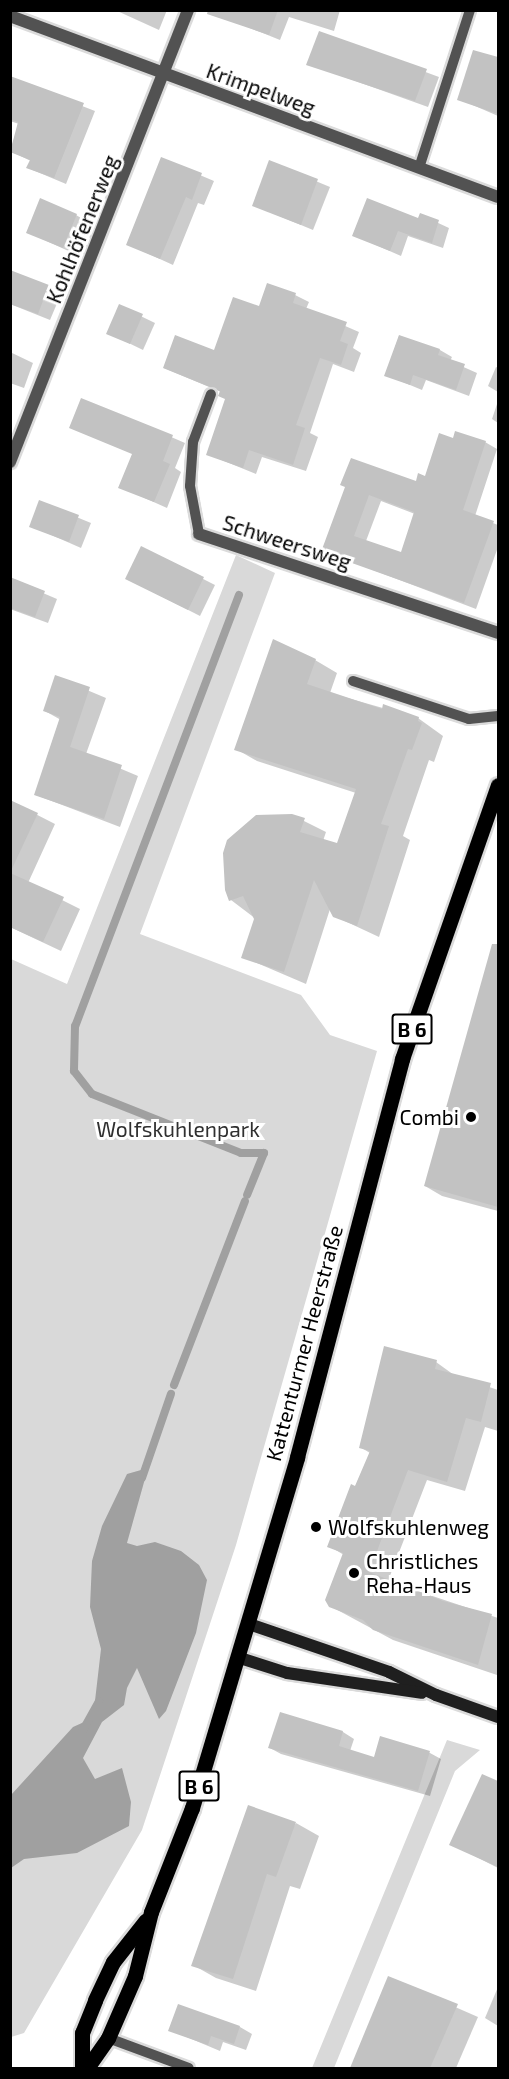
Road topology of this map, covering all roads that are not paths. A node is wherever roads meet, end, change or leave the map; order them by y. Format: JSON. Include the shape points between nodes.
{"nodes":[{"id":1,"x":188,"y":10,"type":"edge"},
{"id":2,"x":470,"y":10,"type":"edge"},
{"id":3,"x":10,"y":16,"type":"edge"},
{"id":4,"x":164,"y":74,"type":"junction"},
{"id":5,"x":419,"y":168,"type":"junction"},
{"id":6,"x":498,"y":197,"type":"edge"},
{"id":7,"x":211,"y":394,"type":"dead end"},
{"id":8,"x":10,"y":462,"type":"edge"},
{"id":9,"x":199,"y":534,"type":"joint"},
{"id":10,"x":498,"y":633,"type":"edge"},
{"id":11,"x":353,"y":681,"type":"dead end"},
{"id":12,"x":498,"y":716,"type":"edge"},
{"id":13,"x":498,"y":785,"type":"edge"},
{"id":14,"x":249,"y":1624,"type":"junction"},
{"id":15,"x":240,"y":1658,"type":"junction"},
{"id":16,"x":436,"y":1695,"type":"junction"},
{"id":17,"x":498,"y":1717,"type":"edge"},
{"id":18,"x":151,"y":1912,"type":"junction"},
{"id":19,"x":108,"y":2038,"type":"junction"},
{"id":20,"x":82,"y":2068,"type":"edge"},
{"id":21,"x":87,"y":2068,"type":"edge"},
{"id":22,"x":189,"y":2068,"type":"edge"}],
"edges":[{"from":1,"to":4,"type":"street","name":"Kohlhöfenerweg"},
{"from":2,"to":5,"type":"lane"},
{"from":3,"to":4,"type":"street","name":"Krimpelweg"},
{"from":4,"to":5,"type":"street","name":"Krimpelweg"},
{"from":4,"to":8,"type":"street","name":"Kohlhöfenerweg"},
{"from":5,"to":6,"type":"street","name":"Krimpelweg"},
{"from":7,"to":9,"type":"lane","name":"Schweersweg","via":[[193,442],[189,486]]},
{"from":9,"to":10,"type":"street","name":"Schweersweg"},
{"from":11,"to":12,"type":"lane","via":[[469,719]]},
{"from":13,"to":14,"type":"main road","name":"Kattenturmer Heerstraße","number":"B 6","via":[[402,1059]]},
{"from":14,"to":15,"type":"main road","name":"Kattenturmer Heerstraße","number":"B 6"},
{"from":14,"to":16,"type":"street","via":[[389,1672]]},
{"from":15,"to":16,"type":"street","via":[[287,1672]]},
{"from":15,"to":18,"type":"main road","name":"Kattenturmer Heerstraße","number":"B 6","via":[[192,1808]]},
{"from":16,"to":17,"type":"street"},
{"from":18,"to":19,"type":"main road","name":"Kattenturmer Heerstraße","number":"B 6","via":[[135,1976]]},
{"from":18,"to":20,"type":"main road","name":"Kattenturmer Heerstraße","number":"B 6","via":[[113,1962],[95,2000],[82,2033]]},
{"from":19,"to":21,"type":"main road","name":"Kattenturmer Heerstraße","number":"B 6"},
{"from":19,"to":22,"type":"lane"}]}
